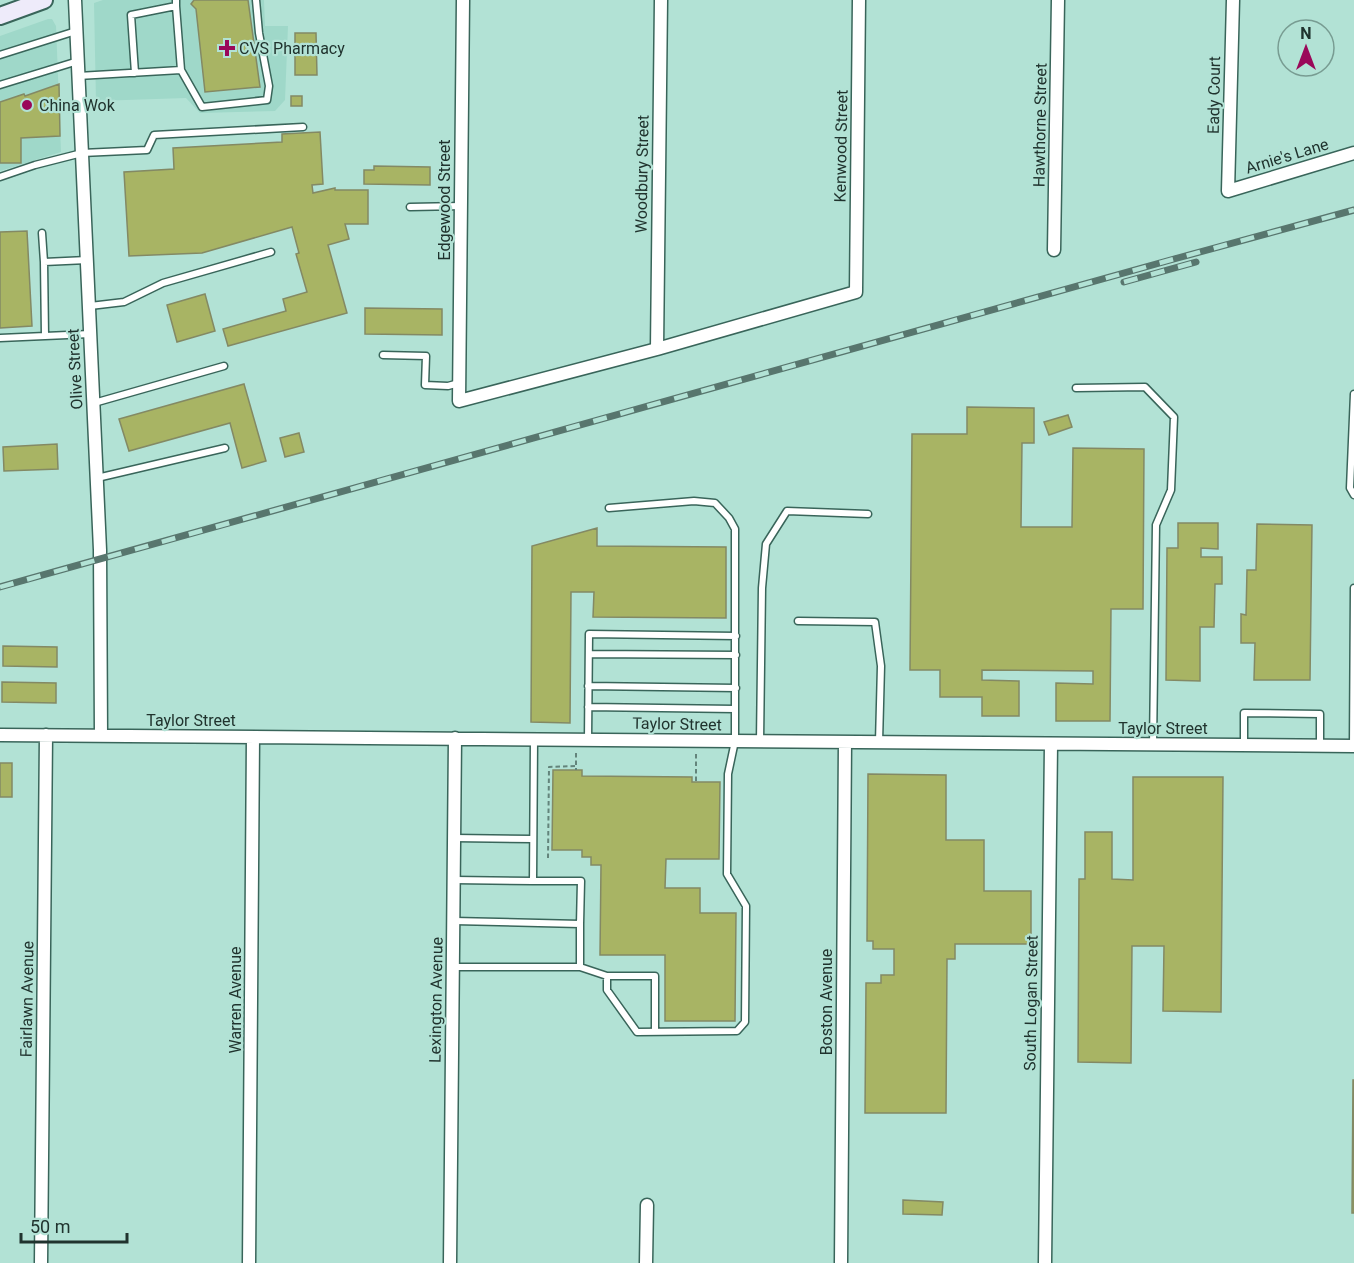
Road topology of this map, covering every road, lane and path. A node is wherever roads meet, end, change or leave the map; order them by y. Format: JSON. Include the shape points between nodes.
{"nodes":[{"id":1,"x":44,"y":0,"type":"edge"},
{"id":2,"x":75,"y":0,"type":"edge"},
{"id":3,"x":256,"y":0,"type":"edge"},
{"id":4,"x":463,"y":0,"type":"edge"},
{"id":5,"x":661,"y":0,"type":"edge"},
{"id":6,"x":859,"y":0,"type":"edge"},
{"id":7,"x":1058,"y":0,"type":"edge"},
{"id":8,"x":1233,"y":0,"type":"edge"},
{"id":9,"x":176,"y":3,"type":"edge"},
{"id":10,"x":0,"y":16,"type":"edge"},
{"id":11,"x":76,"y":30,"type":"junction"},
{"id":12,"x":0,"y":55,"type":"edge"},
{"id":13,"x":78,"y":61,"type":"junction"},
{"id":14,"x":181,"y":70,"type":"junction"},
{"id":15,"x":135,"y":73,"type":"junction"},
{"id":16,"x":78,"y":76,"type":"junction"},
{"id":17,"x":0,"y":85,"type":"edge"},
{"id":18,"x":303,"y":127,"type":"dead end"},
{"id":19,"x":82,"y":153,"type":"junction"},
{"id":20,"x":1354,"y":153,"type":"edge"},
{"id":21,"x":0,"y":177,"type":"edge"},
{"id":22,"x":1228,"y":191,"type":"joint"},
{"id":23,"x":461,"y":206,"type":"junction"},
{"id":24,"x":410,"y":207,"type":"dead end"},
{"id":25,"x":42,"y":233,"type":"dead end"},
{"id":26,"x":1054,"y":250,"type":"dead end"},
{"id":27,"x":271,"y":252,"type":"dead end"},
{"id":28,"x":87,"y":260,"type":"junction"},
{"id":29,"x":44,"y":262,"type":"junction"},
{"id":30,"x":89,"y":306,"type":"junction"},
{"id":31,"x":90,"y":334,"type":"junction"},
{"id":32,"x":45,"y":336,"type":"junction"},
{"id":33,"x":0,"y":338,"type":"edge"},
{"id":34,"x":657,"y":349,"type":"junction"},
{"id":35,"x":383,"y":355,"type":"dead end"},
{"id":36,"x":224,"y":366,"type":"dead end"},
{"id":37,"x":459,"y":383,"type":"junction"},
{"id":38,"x":1076,"y":388,"type":"dead end"},
{"id":39,"x":1354,"y":394,"type":"edge"},
{"id":40,"x":93,"y":403,"type":"junction"},
{"id":41,"x":225,"y":448,"type":"dead end"},
{"id":42,"x":97,"y":478,"type":"junction"},
{"id":43,"x":1354,"y":495,"type":"edge"},
{"id":44,"x":609,"y":508,"type":"dead end"},
{"id":45,"x":868,"y":514,"type":"dead end"},
{"id":46,"x":1354,"y":588,"type":"edge"},
{"id":47,"x":798,"y":621,"type":"dead end"},
{"id":48,"x":736,"y":636,"type":"junction"},
{"id":49,"x":589,"y":654,"type":"junction"},
{"id":50,"x":736,"y":655,"type":"junction"},
{"id":51,"x":588,"y":686,"type":"junction"},
{"id":52,"x":736,"y":688,"type":"junction"},
{"id":53,"x":588,"y":707,"type":"junction"},
{"id":54,"x":735,"y":709,"type":"junction"},
{"id":55,"x":0,"y":735,"type":"edge"},
{"id":56,"x":46,"y":735,"type":"junction"},
{"id":57,"x":100,"y":736,"type":"junction"},
{"id":58,"x":253,"y":737,"type":"junction"},
{"id":59,"x":455,"y":738,"type":"junction"},
{"id":60,"x":534,"y":739,"type":"junction"},
{"id":61,"x":588,"y":740,"type":"junction"},
{"id":62,"x":735,"y":741,"type":"junction"},
{"id":63,"x":760,"y":741,"type":"junction"},
{"id":64,"x":845,"y":742,"type":"junction"},
{"id":65,"x":879,"y":742,"type":"junction"},
{"id":66,"x":1051,"y":744,"type":"junction"},
{"id":67,"x":1153,"y":745,"type":"junction"},
{"id":68,"x":1244,"y":745,"type":"junction"},
{"id":69,"x":1320,"y":746,"type":"junction"},
{"id":70,"x":1354,"y":746,"type":"edge"},
{"id":71,"x":576,"y":753,"type":"dead end"},
{"id":72,"x":696,"y":754,"type":"dead end"},
{"id":73,"x":696,"y":781,"type":"dead end"},
{"id":74,"x":454,"y":838,"type":"junction"},
{"id":75,"x":532,"y":839,"type":"junction"},
{"id":76,"x":548,"y":858,"type":"dead end"},
{"id":77,"x":454,"y":880,"type":"junction"},
{"id":78,"x":533,"y":881,"type":"junction"},
{"id":79,"x":454,"y":921,"type":"junction"},
{"id":80,"x":580,"y":924,"type":"junction"},
{"id":81,"x":453,"y":967,"type":"junction"},
{"id":82,"x":580,"y":967,"type":"junction"},
{"id":83,"x":607,"y":976,"type":"junction"},
{"id":84,"x":655,"y":1032,"type":"junction"},
{"id":85,"x":647,"y":1205,"type":"dead end"},
{"id":86,"x":41,"y":1263,"type":"edge"},
{"id":87,"x":249,"y":1263,"type":"edge"},
{"id":88,"x":450,"y":1263,"type":"edge"},
{"id":89,"x":646,"y":1263,"type":"edge"},
{"id":90,"x":841,"y":1263,"type":"edge"},
{"id":91,"x":1045,"y":1263,"type":"edge"}],
"edges":[{"from":1,"to":10,"type":"main road"},
{"from":2,"to":11,"type":"street","name":"Olive Street"},
{"from":3,"to":14,"type":"lane","via":[[269,86],[267,100],[202,106]]},
{"from":4,"to":23,"type":"street","name":"Edgewood Street"},
{"from":5,"to":34,"type":"street","name":"Woodbury Street"},
{"from":6,"to":34,"type":"street","name":"Kenwood Street","via":[[856,292]]},
{"from":7,"to":26,"type":"street","name":"Hawthorne Street"},
{"from":8,"to":22,"type":"street","name":"Eady Court"},
{"from":9,"to":14,"type":"lane"},
{"from":9,"to":15,"type":"lane","via":[[130,15]]},
{"from":11,"to":12,"type":"lane"},
{"from":11,"to":13,"type":"street","name":"Olive Street"},
{"from":13,"to":16,"type":"street","name":"Olive Street"},
{"from":13,"to":17,"type":"lane"},
{"from":14,"to":15,"type":"lane"},
{"from":15,"to":16,"type":"lane"},
{"from":16,"to":19,"type":"street","name":"Olive Street"},
{"from":18,"to":19,"type":"lane","via":[[154,135],[147,150]]},
{"from":19,"to":21,"type":"lane"},
{"from":19,"to":28,"type":"street","name":"Olive Street"},
{"from":20,"to":22,"type":"street","name":"Arnie's Lane"},
{"from":23,"to":24,"type":"lane"},
{"from":23,"to":37,"type":"street","name":"Edgewood Street"},
{"from":25,"to":29,"type":"lane"},
{"from":27,"to":30,"type":"lane","via":[[163,283],[124,302]]},
{"from":28,"to":29,"type":"lane"},
{"from":28,"to":30,"type":"street","name":"Olive Street"},
{"from":29,"to":32,"type":"lane"},
{"from":30,"to":31,"type":"street","name":"Olive Street"},
{"from":31,"to":32,"type":"lane"},
{"from":31,"to":40,"type":"street","name":"Olive Street"},
{"from":32,"to":33,"type":"lane"},
{"from":34,"to":37,"type":"street","name":"Edgewood Street","via":[[459,401]]},
{"from":35,"to":37,"type":"lane","via":[[426,356],[425,385]]},
{"from":36,"to":40,"type":"lane"},
{"from":38,"to":67,"type":"lane","via":[[1145,387],[1174,417],[1171,490],[1156,525]]},
{"from":39,"to":43,"type":"lane","via":[[1350,488]]},
{"from":40,"to":42,"type":"street","name":"Olive Street"},
{"from":41,"to":42,"type":"lane"},
{"from":42,"to":57,"type":"street","name":"Olive Street"},
{"from":44,"to":48,"type":"lane","via":[[715,503],[735,529]]},
{"from":45,"to":63,"type":"lane","via":[[787,511],[766,544]]},
{"from":46,"to":70,"type":"lane"},
{"from":47,"to":65,"type":"lane","via":[[875,622],[881,666]]},
{"from":48,"to":49,"type":"lane","via":[[590,634]]},
{"from":48,"to":50,"type":"lane"},
{"from":49,"to":50,"type":"lane"},
{"from":49,"to":51,"type":"lane"},
{"from":50,"to":52,"type":"lane"},
{"from":51,"to":52,"type":"lane"},
{"from":51,"to":53,"type":"lane"},
{"from":52,"to":54,"type":"lane"},
{"from":53,"to":54,"type":"lane"},
{"from":53,"to":61,"type":"lane"},
{"from":54,"to":62,"type":"lane"},
{"from":55,"to":56,"type":"street","name":"Taylor Street"},
{"from":56,"to":57,"type":"street","name":"Taylor Street"},
{"from":56,"to":86,"type":"street","name":"Fairlawn Avenue"},
{"from":57,"to":58,"type":"street","name":"Taylor Street"},
{"from":58,"to":59,"type":"street","name":"Taylor Street"},
{"from":58,"to":87,"type":"street","name":"Warren Avenue"},
{"from":59,"to":60,"type":"street","name":"Taylor Street"},
{"from":59,"to":74,"type":"street","name":"Lexington Avenue"},
{"from":60,"to":61,"type":"street","name":"Taylor Street"},
{"from":60,"to":75,"type":"lane"},
{"from":61,"to":62,"type":"street","name":"Taylor Street"},
{"from":62,"to":63,"type":"street","name":"Taylor Street"},
{"from":62,"to":84,"type":"lane","via":[[728,774],[727,874],[746,906],[745,1022],[737,1031]]},
{"from":63,"to":64,"type":"street","name":"Taylor Street"},
{"from":64,"to":65,"type":"street","name":"Taylor Street"},
{"from":64,"to":90,"type":"street","name":"Boston Avenue"},
{"from":65,"to":66,"type":"street","name":"Taylor Street"},
{"from":66,"to":67,"type":"street","name":"Taylor Street"},
{"from":66,"to":91,"type":"street","name":"South Logan Street"},
{"from":67,"to":68,"type":"street","name":"Taylor Street"},
{"from":68,"to":69,"type":"street","name":"Taylor Street"},
{"from":68,"to":69,"type":"lane","via":[[1244,713],[1276,713],[1320,714]]},
{"from":69,"to":70,"type":"street","name":"Taylor Street"},
{"from":71,"to":76,"type":"path","via":[[576,768],[549,766]]},
{"from":72,"to":73,"type":"path"},
{"from":74,"to":75,"type":"lane"},
{"from":74,"to":77,"type":"street","name":"Lexington Avenue"},
{"from":75,"to":78,"type":"lane"},
{"from":77,"to":78,"type":"lane"},
{"from":77,"to":79,"type":"street","name":"Lexington Avenue"},
{"from":78,"to":80,"type":"lane","via":[[580,881]]},
{"from":79,"to":80,"type":"lane"},
{"from":79,"to":81,"type":"street","name":"Lexington Avenue"},
{"from":80,"to":82,"type":"lane"},
{"from":81,"to":82,"type":"lane"},
{"from":81,"to":88,"type":"street","name":"Lexington Avenue"},
{"from":82,"to":83,"type":"lane"},
{"from":83,"to":84,"type":"lane","via":[[607,990],[637,1032]]},
{"from":83,"to":84,"type":"lane","via":[[655,976]]},
{"from":85,"to":89,"type":"street"}]}
